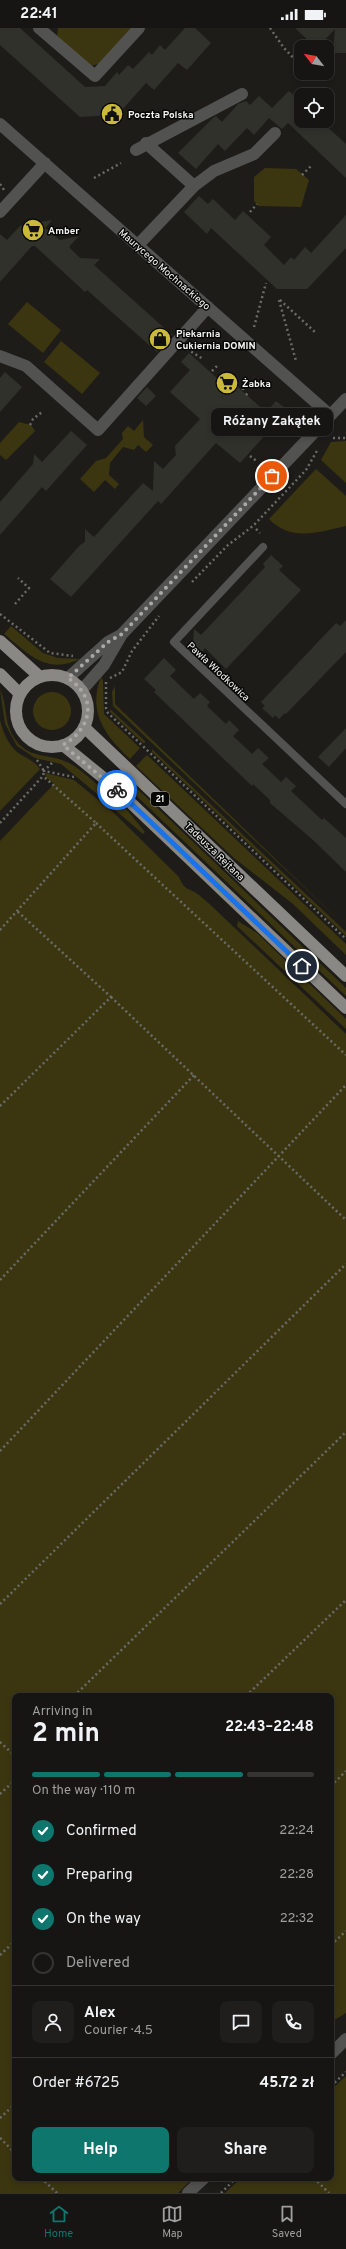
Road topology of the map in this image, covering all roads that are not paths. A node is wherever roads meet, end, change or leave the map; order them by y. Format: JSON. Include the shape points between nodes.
{"nodes":[{"id":1,"x":140,"y":28,"type":"edge"},
{"id":2,"x":47,"y":30,"type":"edge"},
{"id":3,"x":242,"y":94,"type":"dead end"},
{"id":4,"x":0,"y":124,"type":"edge"},
{"id":5,"x":275,"y":133,"type":"dead end"},
{"id":6,"x":45,"y":164,"type":"junction"},
{"id":7,"x":194,"y":186,"type":"junction"},
{"id":8,"x":0,"y":212,"type":"edge"},
{"id":9,"x":138,"y":246,"type":"junction"},
{"id":10,"x":208,"y":308,"type":"junction"},
{"id":11,"x":0,"y":356,"type":"edge"},
{"id":12,"x":346,"y":399,"type":"edge"},
{"id":13,"x":330,"y":415,"type":"junction"},
{"id":14,"x":263,"y":547,"type":"dead end"},
{"id":15,"x":122,"y":634,"type":"junction"},
{"id":16,"x":0,"y":641,"type":"edge"},
{"id":17,"x":0,"y":674,"type":"edge"},
{"id":18,"x":40,"y":677,"type":"junction"},
{"id":19,"x":68,"y":678,"type":"junction"},
{"id":20,"x":82,"y":690,"type":"junction"},
{"id":21,"x":20,"y":694,"type":"junction"},
{"id":22,"x":84,"y":727,"type":"junction"},
{"id":23,"x":63,"y":745,"type":"junction"},
{"id":24,"x":346,"y":804,"type":"edge"},
{"id":25,"x":346,"y":976,"type":"edge"},
{"id":26,"x":346,"y":1008,"type":"edge"},
{"id":27,"x":346,"y":2039,"type":"edge"},
{"id":28,"x":334,"y":2051,"type":"edge"},
{"id":29,"x":201,"y":2181,"type":"edge"},
{"id":30,"x":188,"y":2193,"type":"edge"}],
"edges":[{"from":1,"to":2,"type":"street","via":[[95,76]]},
{"from":3,"to":7,"type":"street","via":[[141,146]]},
{"from":4,"to":6,"type":"street","name":"Maurycego Mochnackiego"},
{"from":5,"to":7,"type":"street","via":[[254,154],[214,171]]},
{"from":6,"to":8,"type":"street"},
{"from":6,"to":9,"type":"street","name":"Maurycego Mochnackiego"},
{"from":7,"to":9,"type":"street"},
{"from":9,"to":10,"type":"street","name":"Maurycego Mochnackiego"},
{"from":10,"to":11,"type":"street","via":[[98,430],[26,366]]},
{"from":10,"to":13,"type":"street","name":"Maurycego Mochnackiego"},
{"from":12,"to":13,"type":"street"},
{"from":13,"to":15,"type":"street"},
{"from":14,"to":24,"type":"lane","name":"Pawła Włodkowica","via":[[174,642]]},
{"from":15,"to":19,"type":"street","via":[[108,642]]},
{"from":15,"to":20,"type":"street","via":[[104,665]]},
{"from":16,"to":18,"type":"main road"},
{"from":17,"to":21,"type":"main road"},
{"from":18,"to":19,"type":"main road","via":[[50,675]]},
{"from":18,"to":21,"type":"main road","via":[[29,683]]},
{"from":19,"to":20,"type":"main road"},
{"from":20,"to":22,"type":"main road","via":[[87,702],[88,715]]},
{"from":21,"to":23,"type":"main road","via":[[16,707],[18,722],[25,734],[36,743],[49,746]]},
{"from":22,"to":23,"type":"main road","via":[[76,738]]},
{"from":22,"to":25,"type":"main road","name":"Tadeusza Rejtana","number":"21"},
{"from":23,"to":26,"type":"main road","number":"21","via":[[111,784]]},
{"from":27,"to":28,"type":"street"},
{"from":29,"to":30,"type":"street"}]}
